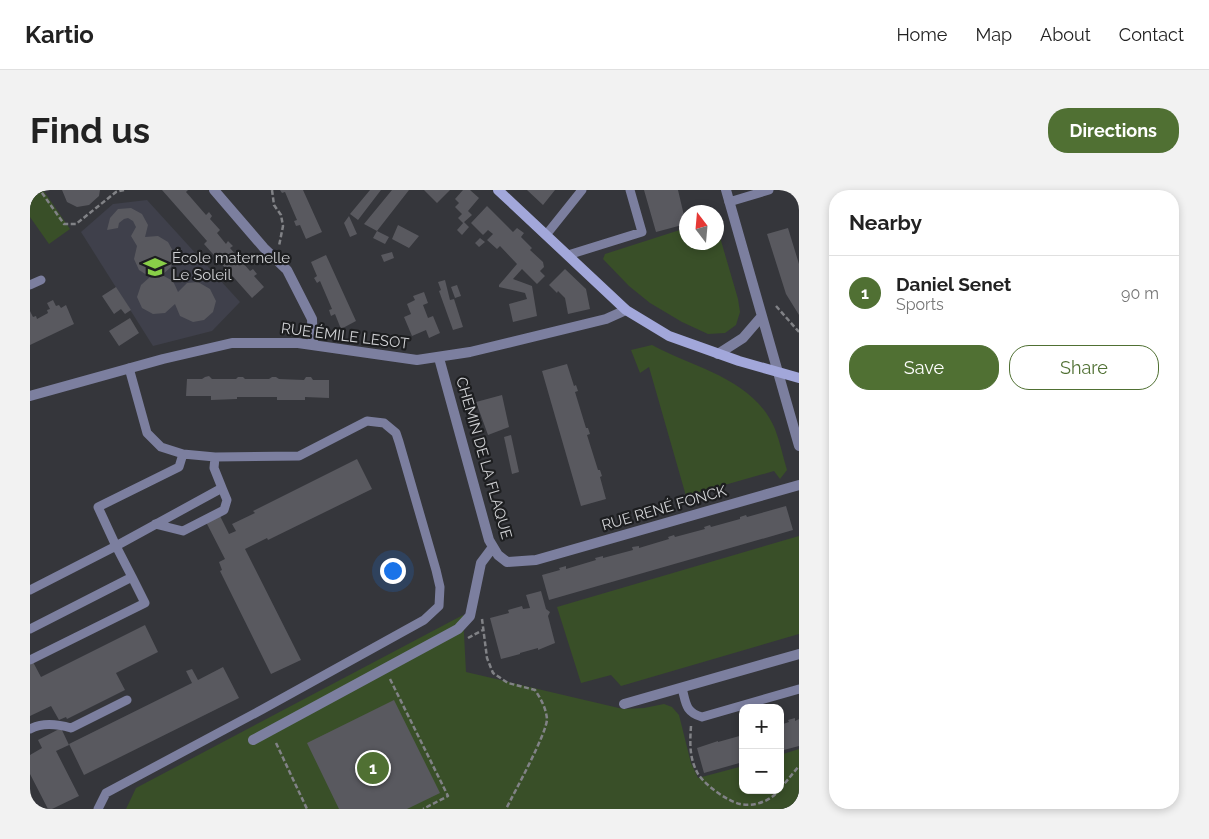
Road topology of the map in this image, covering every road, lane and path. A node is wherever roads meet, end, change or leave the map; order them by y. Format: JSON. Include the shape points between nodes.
{"nodes":[{"id":1,"x":124,"y":190,"type":"edge"},
{"id":2,"x":214,"y":190,"type":"edge"},
{"id":3,"x":272,"y":190,"type":"edge"},
{"id":4,"x":498,"y":190,"type":"edge"},
{"id":5,"x":582,"y":190,"type":"edge"},
{"id":6,"x":630,"y":190,"type":"edge"},
{"id":7,"x":726,"y":190,"type":"edge"},
{"id":8,"x":769,"y":190,"type":"edge"},
{"id":9,"x":30,"y":196,"type":"edge"},
{"id":10,"x":729,"y":202,"type":"junction"},
{"id":11,"x":546,"y":235,"type":"junction"},
{"id":12,"x":568,"y":256,"type":"junction"},
{"id":13,"x":277,"y":260,"type":"junction"},
{"id":14,"x":41,"y":280,"type":"dead end"},
{"id":15,"x":30,"y":285,"type":"edge"},
{"id":16,"x":776,"y":306,"type":"dead end"},
{"id":17,"x":626,"y":310,"type":"junction"},
{"id":18,"x":762,"y":316,"type":"junction"},
{"id":19,"x":799,"y":332,"type":"edge"},
{"id":20,"x":313,"y":345,"type":"junction"},
{"id":21,"x":718,"y":354,"type":"junction"},
{"id":22,"x":439,"y":358,"type":"junction"},
{"id":23,"x":130,"y":368,"type":"junction"},
{"id":24,"x":778,"y":372,"type":"junction"},
{"id":25,"x":799,"y":378,"type":"edge"},
{"id":26,"x":30,"y":396,"type":"edge"},
{"id":27,"x":799,"y":446,"type":"edge"},
{"id":28,"x":183,"y":454,"type":"junction"},
{"id":29,"x":215,"y":457,"type":"junction"},
{"id":30,"x":799,"y":485,"type":"edge"},
{"id":31,"x":222,"y":488,"type":"junction"},
{"id":32,"x":155,"y":524,"type":"junction"},
{"id":33,"x":116,"y":546,"type":"junction"},
{"id":34,"x":493,"y":547,"type":"junction"},
{"id":35,"x":536,"y":560,"type":"joint"},
{"id":36,"x":132,"y":577,"type":"junction"},
{"id":37,"x":30,"y":590,"type":"edge"},
{"id":38,"x":482,"y":611,"type":"dead end"},
{"id":39,"x":30,"y":629,"type":"edge"},
{"id":40,"x":799,"y":654,"type":"edge"},
{"id":41,"x":30,"y":660,"type":"edge"},
{"id":42,"x":382,"y":684,"type":"dead end"},
{"id":43,"x":682,"y":688,"type":"junction"},
{"id":44,"x":799,"y":689,"type":"edge"},
{"id":45,"x":127,"y":700,"type":"dead end"},
{"id":46,"x":624,"y":704,"type":"dead end"},
{"id":47,"x":692,"y":714,"type":"junction"},
{"id":48,"x":30,"y":729,"type":"edge"},
{"id":49,"x":253,"y":740,"type":"dead end"},
{"id":50,"x":275,"y":742,"type":"dead end"},
{"id":51,"x":799,"y":766,"type":"edge"},
{"id":52,"x":784,"y":785,"type":"edge"},
{"id":53,"x":777,"y":794,"type":"edge"},
{"id":54,"x":98,"y":809,"type":"edge"},
{"id":55,"x":307,"y":809,"type":"edge"},
{"id":56,"x":423,"y":809,"type":"edge"},
{"id":57,"x":506,"y":809,"type":"edge"}],
"edges":[{"from":1,"to":9,"type":"path","via":[[116,192],[76,224],[64,224],[40,190]]},
{"from":2,"to":13,"type":"street"},
{"from":3,"to":13,"type":"path","via":[[283,226]]},
{"from":4,"to":11,"type":"main road"},
{"from":5,"to":11,"type":"lane"},
{"from":6,"to":12,"type":"lane","via":[[642,232]]},
{"from":7,"to":10,"type":"street"},
{"from":8,"to":10,"type":"lane"},
{"from":10,"to":18,"type":"street"},
{"from":11,"to":12,"type":"main road"},
{"from":12,"to":17,"type":"main road"},
{"from":13,"to":20,"type":"street","via":[[287,270],[312,319]]},
{"from":14,"to":15,"type":"lane"},
{"from":16,"to":19,"type":"path"},
{"from":17,"to":21,"type":"main road","via":[[669,336]]},
{"from":17,"to":22,"type":"street","name":"RUE ÉMILE LESOT","via":[[606,319]]},
{"from":18,"to":21,"type":"street","via":[[743,338]]},
{"from":18,"to":24,"type":"street"},
{"from":20,"to":22,"type":"street","name":"RUE ÉMILE LESOT","via":[[417,360]]},
{"from":20,"to":23,"type":"street","name":"RUE ÉMILE LESOT","via":[[232,343]]},
{"from":21,"to":24,"type":"main road"},
{"from":22,"to":34,"type":"street","name":"CHEMIN DE LA FLAQUE"},
{"from":23,"to":26,"type":"street","name":"RUE ÉMILE LESOT"},
{"from":23,"to":28,"type":"lane","via":[[147,433],[161,447]]},
{"from":24,"to":25,"type":"main road"},
{"from":24,"to":27,"type":"street"},
{"from":28,"to":29,"type":"lane"},
{"from":28,"to":33,"type":"lane","via":[[179,467],[98,507]]},
{"from":29,"to":31,"type":"lane","via":[[214,468]]},
{"from":29,"to":54,"type":"lane","via":[[299,456],[367,421],[384,423],[396,433],[399,442],[436,570],[440,587],[439,606],[424,620],[106,793]]},
{"from":30,"to":35,"type":"street","name":"RUE RENÉ FONCK"},
{"from":31,"to":32,"type":"lane"},
{"from":31,"to":32,"type":"lane","via":[[227,500],[224,510],[184,531]]},
{"from":32,"to":33,"type":"lane"},
{"from":33,"to":36,"type":"lane"},
{"from":33,"to":37,"type":"lane"},
{"from":34,"to":35,"type":"street","name":"CHEMIN DE LA FLAQUE","via":[[507,562]]},
{"from":34,"to":49,"type":"street","via":[[481,563],[470,616],[458,629]]},
{"from":36,"to":39,"type":"lane"},
{"from":36,"to":41,"type":"lane","via":[[145,603]]},
{"from":38,"to":57,"type":"path","via":[[486,658],[493,673],[508,683],[535,690],[543,702],[547,721]]},
{"from":40,"to":43,"type":"street"},
{"from":42,"to":56,"type":"path","via":[[390,679],[448,796]]},
{"from":43,"to":46,"type":"street"},
{"from":43,"to":47,"type":"lane","via":[[686,707]]},
{"from":44,"to":47,"type":"lane","via":[[702,717]]},
{"from":45,"to":48,"type":"lane","via":[[71,728],[57,724],[37,725]]},
{"from":47,"to":53,"type":"path","via":[[689,748],[697,773],[714,791],[741,804],[758,804]]},
{"from":50,"to":55,"type":"path"},
{"from":51,"to":52,"type":"path"}]}
